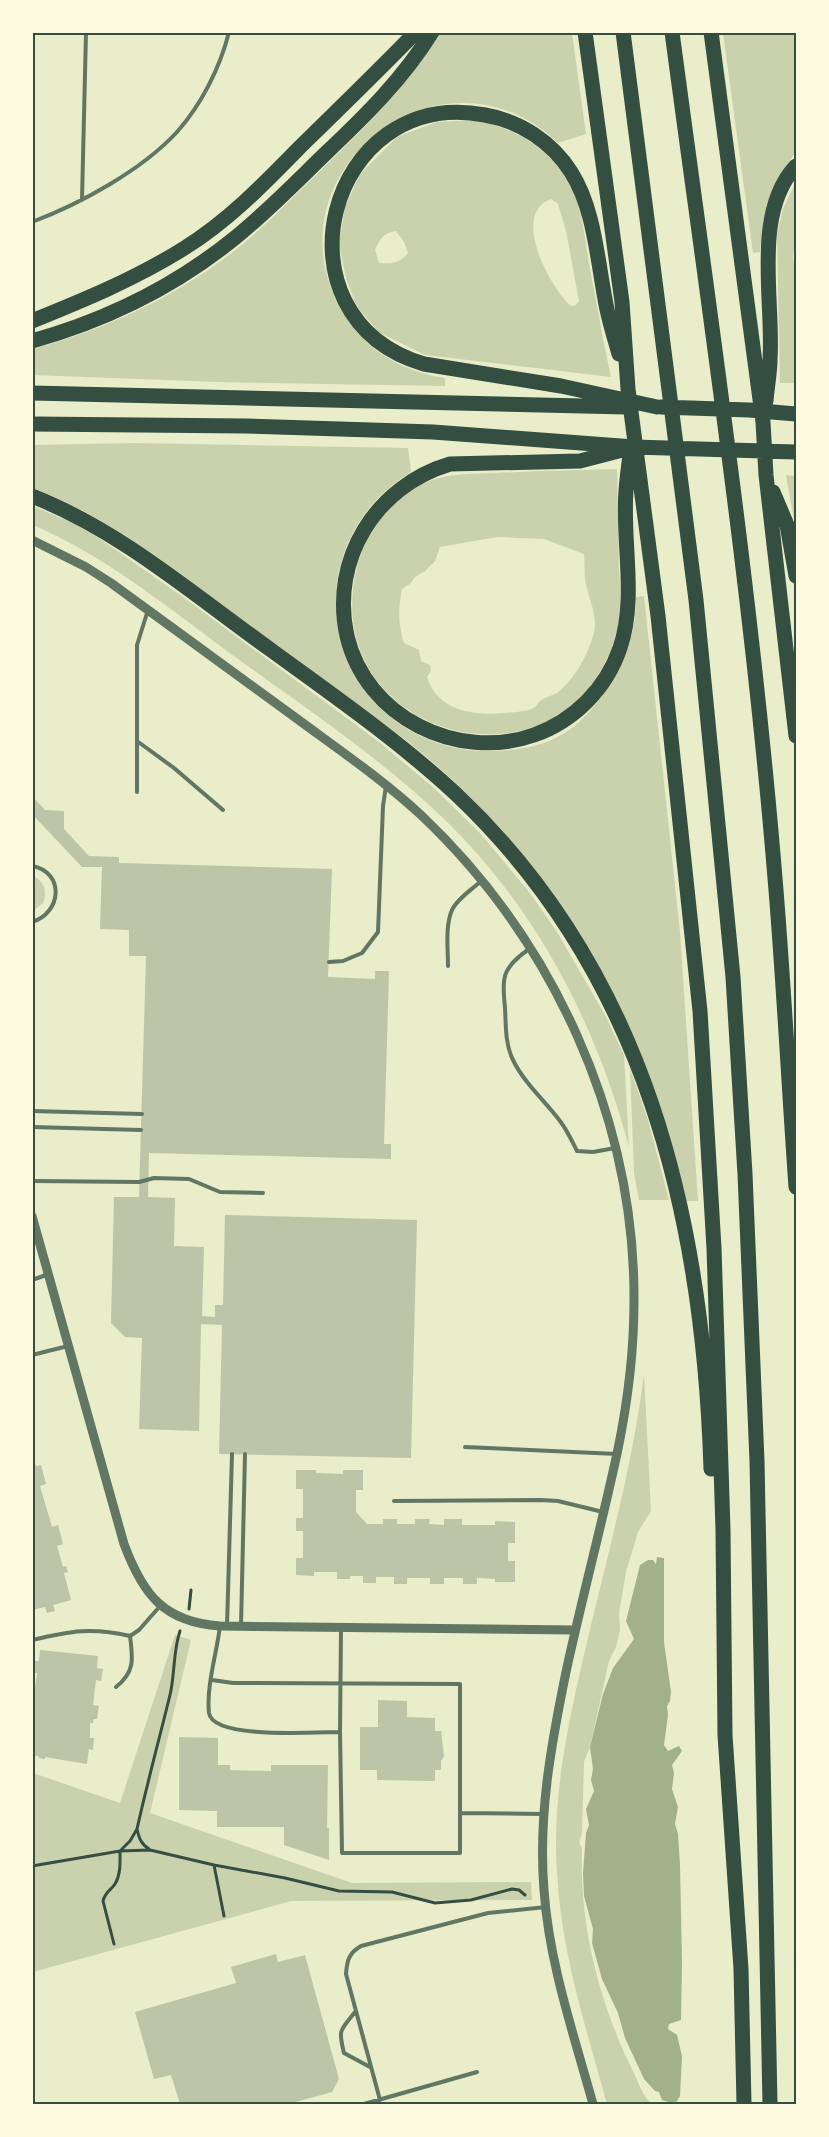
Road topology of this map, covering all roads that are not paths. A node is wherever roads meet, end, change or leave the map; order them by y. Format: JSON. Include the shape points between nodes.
{"nodes":[{"id":1,"x":86,"y":32,"type":"edge"},
{"id":2,"x":229,"y":32,"type":"edge"},
{"id":3,"x":416,"y":32,"type":"edge"},
{"id":4,"x":432,"y":32,"type":"edge"},
{"id":5,"x":585,"y":32,"type":"edge"},
{"id":6,"x":622,"y":32,"type":"edge"},
{"id":7,"x":672,"y":32,"type":"edge"},
{"id":8,"x":711,"y":32,"type":"edge"},
{"id":9,"x":796,"y":166,"type":"edge"},
{"id":10,"x":82,"y":200,"type":"junction"},
{"id":11,"x":32,"y":222,"type":"edge"},
{"id":12,"x":32,"y":321,"type":"edge"},
{"id":13,"x":32,"y":341,"type":"edge"},
{"id":14,"x":628,"y":389,"type":"junction"},
{"id":15,"x":32,"y":393,"type":"edge"},
{"id":16,"x":796,"y":403,"type":"edge"},
{"id":17,"x":657,"y":407,"type":"junction"},
{"id":18,"x":750,"y":410,"type":"junction"},
{"id":19,"x":796,"y":414,"type":"edge"},
{"id":20,"x":763,"y":422,"type":"junction"},
{"id":21,"x":32,"y":424,"type":"edge"},
{"id":22,"x":634,"y":428,"type":"junction"},
{"id":23,"x":634,"y":447,"type":"junction"},
{"id":24,"x":793,"y":453,"type":"edge"},
{"id":25,"x":766,"y":474,"type":"junction"},
{"id":26,"x":32,"y":496,"type":"edge"},
{"id":27,"x":32,"y":540,"type":"edge"},
{"id":28,"x":796,"y":576,"type":"edge"},
{"id":29,"x":148,"y":610,"type":"junction"},
{"id":30,"x":796,"y":736,"type":"edge"},
{"id":31,"x":137,"y":742,"type":"junction"},
{"id":32,"x":386,"y":786,"type":"junction"},
{"id":33,"x":137,"y":792,"type":"dead end"},
{"id":34,"x":223,"y":810,"type":"dead end"},
{"id":35,"x":32,"y":866,"type":"edge"},
{"id":36,"x":482,"y":881,"type":"junction"},
{"id":37,"x":32,"y":922,"type":"edge"},
{"id":38,"x":531,"y":948,"type":"junction"},
{"id":39,"x":329,"y":962,"type":"dead end"},
{"id":40,"x":448,"y":966,"type":"dead end"},
{"id":41,"x":32,"y":1111,"type":"edge"},
{"id":42,"x":142,"y":1114,"type":"dead end"},
{"id":43,"x":32,"y":1128,"type":"edge"},
{"id":44,"x":141,"y":1130,"type":"dead end"},
{"id":45,"x":616,"y":1148,"type":"junction"},
{"id":46,"x":32,"y":1181,"type":"edge"},
{"id":47,"x":796,"y":1187,"type":"edge"},
{"id":48,"x":263,"y":1193,"type":"dead end"},
{"id":49,"x":32,"y":1216,"type":"edge"},
{"id":50,"x":49,"y":1274,"type":"junction"},
{"id":51,"x":32,"y":1280,"type":"edge"},
{"id":52,"x":68,"y":1346,"type":"junction"},
{"id":53,"x":32,"y":1355,"type":"edge"},
{"id":54,"x":465,"y":1447,"type":"dead end"},
{"id":55,"x":232,"y":1454,"type":"dead end"},
{"id":56,"x":245,"y":1454,"type":"dead end"},
{"id":57,"x":617,"y":1454,"type":"junction"},
{"id":58,"x":394,"y":1501,"type":"dead end"},
{"id":59,"x":604,"y":1512,"type":"junction"},
{"id":60,"x":161,"y":1605,"type":"junction"},
{"id":61,"x":224,"y":1626,"type":"junction"},
{"id":62,"x":240,"y":1626,"type":"junction"},
{"id":63,"x":341,"y":1627,"type":"junction"},
{"id":64,"x":575,"y":1630,"type":"junction"},
{"id":65,"x":130,"y":1636,"type":"junction"},
{"id":66,"x":32,"y":1640,"type":"edge"},
{"id":67,"x":212,"y":1680,"type":"junction"},
{"id":68,"x":340,"y":1684,"type":"junction"},
{"id":69,"x":116,"y":1687,"type":"dead end"},
{"id":70,"x":340,"y":1732,"type":"junction"},
{"id":71,"x":726,"y":1735,"type":"junction"},
{"id":72,"x":460,"y":1813,"type":"junction"},
{"id":73,"x":543,"y":1814,"type":"junction"},
{"id":74,"x":546,"y":1906,"type":"junction"},
{"id":75,"x":355,"y":2012,"type":"junction"},
{"id":76,"x":370,"y":2067,"type":"junction"},
{"id":77,"x":477,"y":2072,"type":"dead end"},
{"id":78,"x":380,"y":2100,"type":"junction"},
{"id":79,"x":364,"y":2104,"type":"edge"},
{"id":80,"x":593,"y":2104,"type":"edge"},
{"id":81,"x":744,"y":2104,"type":"edge"},
{"id":82,"x":770,"y":2104,"type":"edge"}],
"edges":[{"from":1,"to":10,"type":"lane"},
{"from":2,"to":10,"type":"lane","via":[[224,53],[204,95],[177,132],[155,153]]},
{"from":3,"to":12,"type":"highway","via":[[257,190],[206,233],[130,279]]},
{"from":4,"to":13,"type":"highway","via":[[392,86],[362,119],[218,251],[154,293],[111,314]]},
{"from":5,"to":14,"type":"highway","via":[[622,302]]},
{"from":6,"to":82,"type":"highway","via":[[697,609],[734,987],[757,1461]]},
{"from":7,"to":47,"type":"highway","via":[[755,680],[776,889]]},
{"from":8,"to":20,"type":"highway"},
{"from":9,"to":20,"type":"highway","via":[[776,204],[768,242],[770,358]]},
{"from":10,"to":11,"type":"lane"},
{"from":14,"to":17,"type":"highway","via":[[585,203],[562,160],[525,129],[485,114],[458,112],[419,119],[397,128],[376,143],[345,184],[333,219],[333,257],[337,279],[344,300],[373,339],[405,359],[451,370],[561,386]]},
{"from":14,"to":22,"type":"highway"},
{"from":15,"to":17,"type":"highway"},
{"from":16,"to":18,"type":"highway"},
{"from":17,"to":18,"type":"highway"},
{"from":18,"to":19,"type":"highway"},
{"from":20,"to":25,"type":"highway"},
{"from":21,"to":23,"type":"highway","via":[[423,432]]},
{"from":22,"to":23,"type":"highway","via":[[626,491],[627,617],[620,649],[595,693],[572,716],[537,734],[512,741],[481,744],[450,739],[416,726],[398,714],[370,686],[361,670],[347,636],[344,608],[346,576],[352,554],[366,526],[390,496],[433,469],[450,464],[580,461]]},
{"from":22,"to":71,"type":"highway","via":[[659,625],[700,1011],[719,1382]]},
{"from":23,"to":24,"type":"highway"},
{"from":25,"to":28,"type":"highway","via":[[787,525]]},
{"from":25,"to":30,"type":"highway"},
{"from":26,"to":71,"type":"highway","via":[[74,513],[134,550],[359,715],[433,774],[483,822],[530,877],[557,912],[598,978],[631,1046],[650,1096],[674,1176],[689,1253],[706,1391]]},
{"from":27,"to":29,"type":"street","via":[[86,567]]},
{"from":29,"to":31,"type":"lane","via":[[137,645]]},
{"from":29,"to":32,"type":"street"},
{"from":31,"to":33,"type":"lane"},
{"from":31,"to":34,"type":"lane","via":[[174,768]]},
{"from":32,"to":36,"type":"street","via":[[420,814]]},
{"from":32,"to":39,"type":"lane","via":[[378,932],[362,953],[343,962]]},
{"from":35,"to":37,"type":"lane","via":[[51,877],[56,895],[49,912]]},
{"from":36,"to":38,"type":"street"},
{"from":36,"to":40,"type":"lane","via":[[452,910]]},
{"from":38,"to":45,"type":"street","via":[[581,1043]]},
{"from":38,"to":45,"type":"lane","via":[[513,961],[504,975],[508,1046],[513,1060],[562,1123],[577,1151]]},
{"from":41,"to":42,"type":"lane"},
{"from":43,"to":44,"type":"lane"},
{"from":45,"to":57,"type":"street","via":[[629,1219],[635,1296],[631,1370]]},
{"from":46,"to":48,"type":"lane","via":[[189,1179],[220,1192]]},
{"from":49,"to":50,"type":"street"},
{"from":50,"to":51,"type":"lane"},
{"from":50,"to":52,"type":"street"},
{"from":52,"to":53,"type":"lane"},
{"from":52,"to":60,"type":"street","via":[[124,1544],[140,1580]]},
{"from":54,"to":57,"type":"lane"},
{"from":55,"to":61,"type":"lane"},
{"from":56,"to":62,"type":"lane"},
{"from":57,"to":59,"type":"street"},
{"from":58,"to":59,"type":"lane","via":[[541,1500]]},
{"from":59,"to":64,"type":"street"},
{"from":60,"to":61,"type":"street","via":[[184,1620]]},
{"from":60,"to":65,"type":"lane"},
{"from":61,"to":62,"type":"street"},
{"from":61,"to":67,"type":"lane"},
{"from":62,"to":63,"type":"street"},
{"from":63,"to":64,"type":"street"},
{"from":63,"to":68,"type":"lane"},
{"from":64,"to":73,"type":"street","via":[[552,1744]]},
{"from":65,"to":66,"type":"lane","via":[[85,1630]]},
{"from":65,"to":69,"type":"lane","via":[[130,1671]]},
{"from":67,"to":68,"type":"lane"},
{"from":67,"to":70,"type":"lane","via":[[209,1714],[219,1725],[241,1732]]},
{"from":68,"to":70,"type":"lane"},
{"from":68,"to":72,"type":"lane","via":[[460,1684]]},
{"from":70,"to":72,"type":"lane","via":[[342,1852],[460,1852]]},
{"from":71,"to":81,"type":"highway","via":[[741,1968]]},
{"from":72,"to":73,"type":"lane"},
{"from":73,"to":74,"type":"street"},
{"from":74,"to":75,"type":"lane","via":[[488,1913],[361,1946],[352,1951],[347,1960],[346,1974]]},
{"from":74,"to":80,"type":"street","via":[[563,1993]]},
{"from":75,"to":76,"type":"lane"},
{"from":75,"to":76,"type":"lane","via":[[341,2030],[344,2053]]},
{"from":76,"to":78,"type":"lane"},
{"from":77,"to":78,"type":"lane"},
{"from":78,"to":79,"type":"lane"}]}
